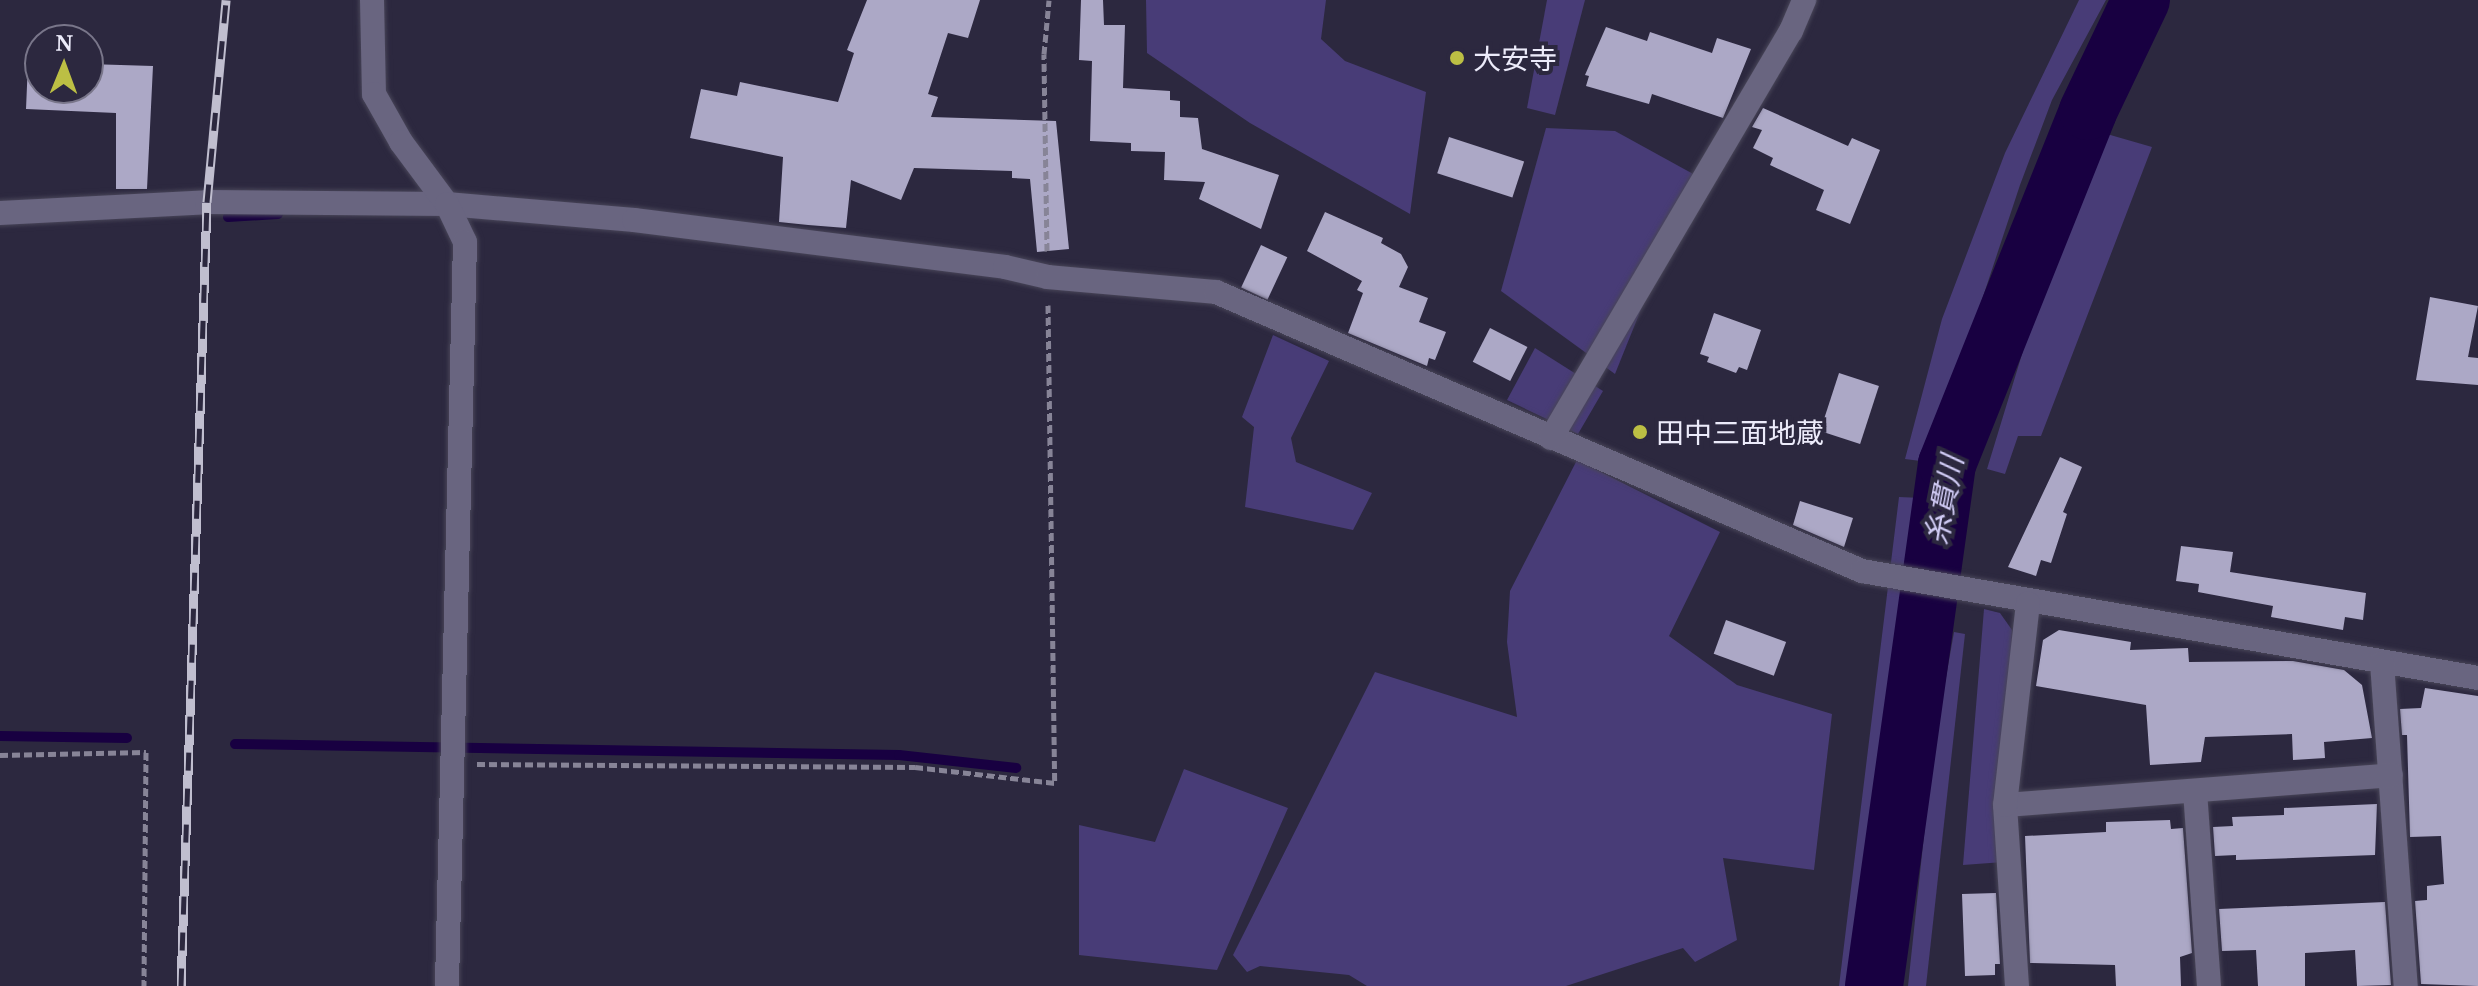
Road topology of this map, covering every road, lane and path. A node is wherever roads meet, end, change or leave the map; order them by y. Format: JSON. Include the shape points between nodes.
{"nodes":[{"id":1,"x":372,"y":0,"type":"edge"},
{"id":2,"x":1049,"y":0,"type":"edge"},
{"id":3,"x":1804,"y":0,"type":"edge"},
{"id":4,"x":447,"y":204,"type":"junction"},
{"id":5,"x":0,"y":213,"type":"edge"},
{"id":6,"x":1048,"y":277,"type":"junction"},
{"id":7,"x":1551,"y":438,"type":"junction"},
{"id":8,"x":2028,"y":603,"type":"junction"},
{"id":9,"x":2382,"y":663,"type":"junction"},
{"id":10,"x":2478,"y":678,"type":"edge"},
{"id":11,"x":0,"y":755,"type":"edge"},
{"id":12,"x":454,"y":764,"type":"junction"},
{"id":13,"x":2391,"y":775,"type":"junction"},
{"id":14,"x":1055,"y":783,"type":"junction"},
{"id":15,"x":1048,"y":787,"type":"dead end"},
{"id":16,"x":2195,"y":791,"type":"junction"},
{"id":17,"x":2005,"y":805,"type":"junction"},
{"id":18,"x":144,"y":986,"type":"edge"},
{"id":19,"x":447,"y":986,"type":"edge"},
{"id":20,"x":2017,"y":986,"type":"edge"},
{"id":21,"x":2209,"y":986,"type":"edge"},
{"id":22,"x":2406,"y":986,"type":"edge"}],
"edges":[{"from":1,"to":4,"type":"street","via":[[374,94],[401,142]]},
{"from":2,"to":6,"type":"path","via":[[1044,54]]},
{"from":3,"to":7,"type":"street","via":[[1783,45]]},
{"from":4,"to":5,"type":"street","via":[[207,202]]},
{"from":4,"to":6,"type":"street","via":[[649,221]]},
{"from":4,"to":12,"type":"street","via":[[465,242]]},
{"from":6,"to":7,"type":"street","via":[[1216,292]]},
{"from":6,"to":14,"type":"path"},
{"from":7,"to":8,"type":"street","via":[[1862,571]]},
{"from":8,"to":9,"type":"street"},
{"from":8,"to":17,"type":"street"},
{"from":9,"to":10,"type":"street"},
{"from":9,"to":13,"type":"street"},
{"from":11,"to":18,"type":"path","via":[[146,752]]},
{"from":12,"to":14,"type":"path","via":[[915,767]]},
{"from":12,"to":19,"type":"street"},
{"from":13,"to":16,"type":"street"},
{"from":13,"to":22,"type":"street"},
{"from":14,"to":15,"type":"path"},
{"from":16,"to":17,"type":"street"},
{"from":16,"to":21,"type":"street"},
{"from":17,"to":20,"type":"street"}]}
